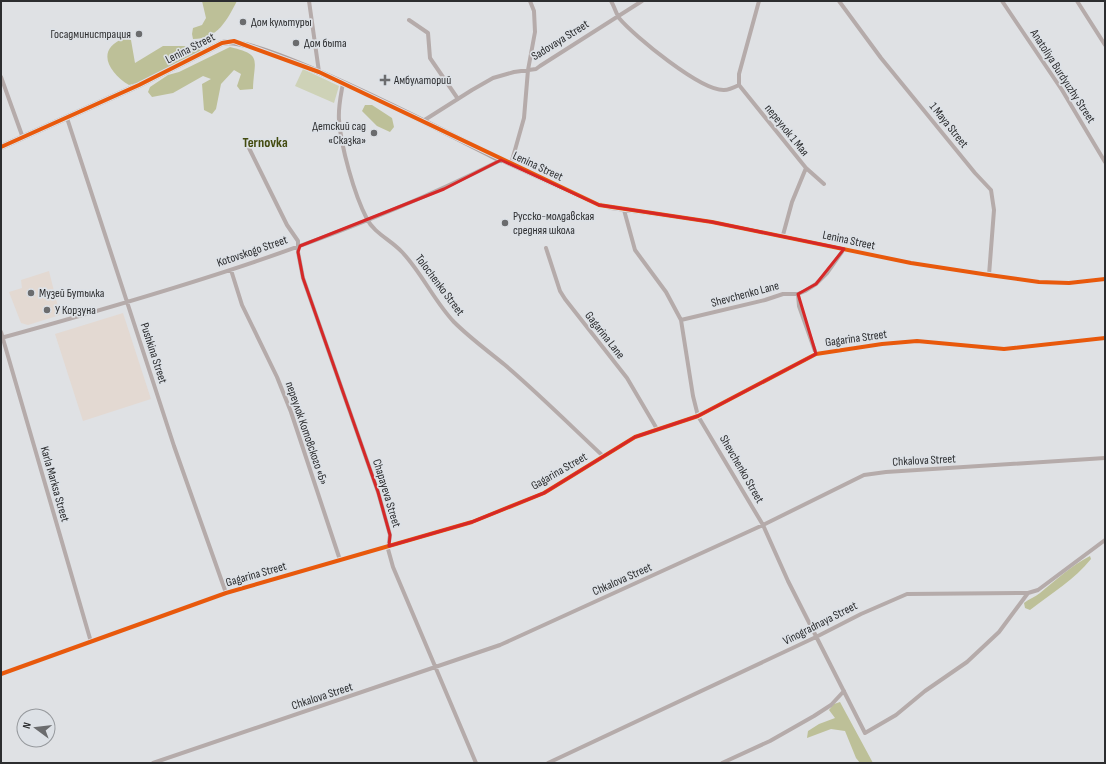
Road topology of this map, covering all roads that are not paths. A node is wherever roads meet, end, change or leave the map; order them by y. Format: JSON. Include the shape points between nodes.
{"nodes":[{"id":1,"x":309,"y":1,"type":"edge"},
{"id":2,"x":530,"y":1,"type":"edge"},
{"id":3,"x":611,"y":1,"type":"edge"},
{"id":4,"x":642,"y":1,"type":"edge"},
{"id":5,"x":760,"y":1,"type":"edge"},
{"id":6,"x":1002,"y":1,"type":"edge"},
{"id":7,"x":1077,"y":1,"type":"edge"},
{"id":8,"x":842,"y":2,"type":"edge"},
{"id":9,"x":618,"y":16,"type":"junction"},
{"id":10,"x":409,"y":20,"type":"dead end"},
{"id":11,"x":1105,"y":45,"type":"edge"},
{"id":12,"x":528,"y":70,"type":"junction"},
{"id":13,"x":319,"y":72,"type":"junction"},
{"id":14,"x":1,"y":77,"type":"edge"},
{"id":15,"x":343,"y":83,"type":"junction"},
{"id":16,"x":739,"y":85,"type":"junction"},
{"id":17,"x":458,"y":99,"type":"junction"},
{"id":18,"x":67,"y":118,"type":"junction"},
{"id":19,"x":423,"y":122,"type":"junction"},
{"id":20,"x":23,"y":138,"type":"junction"},
{"id":21,"x":248,"y":146,"type":"dead end"},
{"id":22,"x":1,"y":147,"type":"edge"},
{"id":23,"x":501,"y":160,"type":"junction"},
{"id":24,"x":1105,"y":162,"type":"edge"},
{"id":25,"x":511,"y":164,"type":"junction"},
{"id":26,"x":806,"y":168,"type":"junction"},
{"id":27,"x":824,"y":184,"type":"dead end"},
{"id":28,"x":624,"y":210,"type":"junction"},
{"id":29,"x":367,"y":220,"type":"junction"},
{"id":30,"x":783,"y":235,"type":"junction"},
{"id":31,"x":300,"y":246,"type":"junction"},
{"id":32,"x":546,"y":248,"type":"dead end"},
{"id":33,"x":844,"y":250,"type":"junction"},
{"id":34,"x":231,"y":270,"type":"junction"},
{"id":35,"x":989,"y":276,"type":"junction"},
{"id":36,"x":1105,"y":278,"type":"edge"},
{"id":37,"x":798,"y":294,"type":"junction"},
{"id":38,"x":127,"y":301,"type":"junction"},
{"id":39,"x":681,"y":320,"type":"junction"},
{"id":40,"x":1,"y":332,"type":"edge"},
{"id":41,"x":2,"y":337,"type":"edge"},
{"id":42,"x":1105,"y":338,"type":"edge"},
{"id":43,"x":816,"y":354,"type":"junction"},
{"id":44,"x":698,"y":416,"type":"junction"},
{"id":45,"x":657,"y":429,"type":"junction"},
{"id":46,"x":603,"y":456,"type":"junction"},
{"id":47,"x":1105,"y":458,"type":"edge"},
{"id":48,"x":763,"y":525,"type":"junction"},
{"id":49,"x":1105,"y":540,"type":"edge"},
{"id":50,"x":389,"y":546,"type":"junction"},
{"id":51,"x":340,"y":560,"type":"junction"},
{"id":52,"x":226,"y":593,"type":"junction"},
{"id":53,"x":1017,"y":593,"type":"junction"},
{"id":54,"x":1028,"y":593,"type":"junction"},
{"id":55,"x":1023,"y":600,"type":"junction"},
{"id":56,"x":816,"y":637,"type":"junction"},
{"id":57,"x":91,"y":642,"type":"junction"},
{"id":58,"x":435,"y":668,"type":"junction"},
{"id":59,"x":1,"y":674,"type":"edge"},
{"id":60,"x":844,"y":691,"type":"junction"},
{"id":61,"x":153,"y":763,"type":"edge"},
{"id":62,"x":476,"y":763,"type":"edge"},
{"id":63,"x":548,"y":763,"type":"edge"},
{"id":64,"x":722,"y":763,"type":"edge"}],
"edges":[{"from":1,"to":13,"type":"street"},
{"from":2,"to":12,"type":"street","via":[[534,11],[535,32]]},
{"from":3,"to":9,"type":"street"},
{"from":4,"to":9,"type":"street","name":"Sadovaya Street"},
{"from":5,"to":16,"type":"street","via":[[739,74]]},
{"from":6,"to":24,"type":"street","name":"Anatoliya Burdyuzhy Street","via":[[1062,90]]},
{"from":7,"to":11,"type":"street"},
{"from":8,"to":35,"type":"street","name":"1 Maya Street","via":[[881,58],[991,190],[994,210]]},
{"from":9,"to":12,"type":"street","name":"Sadovaya Street","via":[[540,66]]},
{"from":9,"to":16,"type":"street","via":[[664,59],[708,86],[724,90]]},
{"from":10,"to":17,"type":"street","via":[[428,33],[430,58]]},
{"from":12,"to":17,"type":"street","name":"Sadovaya Street","via":[[493,78]]},
{"from":12,"to":25,"type":"street","via":[[524,118]]},
{"from":13,"to":15,"type":"street","name":"Lenina Street"},
{"from":13,"to":18,"type":"street","name":"Lenina Street","via":[[250,46],[226,41],[139,86]]},
{"from":14,"to":20,"type":"street"},
{"from":15,"to":19,"type":"street","name":"Lenina Street"},
{"from":15,"to":29,"type":"street","name":"Tolochenko Street","via":[[339,105],[340,133],[355,189]]},
{"from":16,"to":26,"type":"street","name":"переулок 1 Мая"},
{"from":17,"to":19,"type":"street","name":"Sadovaya Street"},
{"from":18,"to":20,"type":"street","name":"Lenina Street"},
{"from":18,"to":38,"type":"street","name":"Pushkina Street"},
{"from":19,"to":23,"type":"street","name":"Lenina Street"},
{"from":20,"to":22,"type":"street","name":"Lenina Street"},
{"from":21,"to":31,"type":"street"},
{"from":23,"to":25,"type":"street","name":"Lenina Street"},
{"from":23,"to":29,"type":"street","name":"Kotovskogo Street","via":[[444,189]]},
{"from":25,"to":28,"type":"street","name":"Lenina Street","via":[[599,205]]},
{"from":26,"to":27,"type":"street"},
{"from":26,"to":30,"type":"street","name":"переулок 1 Мая","via":[[792,202]]},
{"from":28,"to":30,"type":"street","name":"Lenina Street"},
{"from":28,"to":39,"type":"street","name":"Shevchenko Street","via":[[635,250],[666,292]]},
{"from":29,"to":31,"type":"street","name":"Kotovskogo Street"},
{"from":29,"to":46,"type":"street","name":"Tolochenko Street","via":[[414,266],[436,301],[454,322],[505,365]]},
{"from":30,"to":33,"type":"street","name":"Lenina Street"},
{"from":31,"to":34,"type":"street","name":"Kotovskogo Street"},
{"from":31,"to":50,"type":"street","name":"Chapayeva Street","via":[[298,252],[303,278],[378,492],[390,536]]},
{"from":32,"to":45,"type":"street","name":"Gagarina Lane","via":[[560,291],[627,378]]},
{"from":33,"to":35,"type":"street","name":"Lenina Street"},
{"from":33,"to":37,"type":"street","name":"Shevchenko Lane","via":[[816,284]]},
{"from":34,"to":38,"type":"street","name":"Kotovskogo Street"},
{"from":34,"to":51,"type":"street","name":"переулок Котовского «Б»","via":[[242,305],[291,412]]},
{"from":35,"to":36,"type":"street","name":"Lenina Street","via":[[1069,283]]},
{"from":37,"to":39,"type":"street","name":"Shevchenko Lane","via":[[783,294]]},
{"from":37,"to":43,"type":"street","via":[[799,306]]},
{"from":38,"to":41,"type":"street","name":"Kotovskogo Street"},
{"from":38,"to":52,"type":"street","name":"Pushkina Street","via":[[174,446]]},
{"from":39,"to":44,"type":"street","name":"Shevchenko Street"},
{"from":40,"to":41,"type":"street","name":"Karla Marksa Street"},
{"from":41,"to":57,"type":"street","name":"Karla Marksa Street"},
{"from":42,"to":43,"type":"street","name":"Gagarina Street","via":[[1004,349],[917,341]]},
{"from":43,"to":44,"type":"street","name":"Gagarina Street"},
{"from":44,"to":45,"type":"street","name":"Gagarina Street"},
{"from":44,"to":48,"type":"street","name":"Shevchenko Street"},
{"from":45,"to":46,"type":"street","name":"Gagarina Street","via":[[635,437]]},
{"from":46,"to":50,"type":"street","name":"Gagarina Street","via":[[544,494],[472,522]]},
{"from":47,"to":48,"type":"street","name":"Chkalova Street","via":[[875,473]]},
{"from":48,"to":56,"type":"street","name":"Shevchenko Street"},
{"from":48,"to":58,"type":"street","name":"Chkalova Street","via":[[500,645]]},
{"from":49,"to":54,"type":"street","name":"Vinogradnaya Street","via":[[1038,590]]},
{"from":50,"to":51,"type":"street","name":"Gagarina Street"},
{"from":50,"to":58,"type":"street","name":"Chapayeva Street","via":[[388,553],[393,567]]},
{"from":51,"to":52,"type":"street","name":"Gagarina Street"},
{"from":52,"to":57,"type":"street","name":"Gagarina Street"},
{"from":53,"to":54,"type":"street","name":"Vinogradnaya Street"},
{"from":53,"to":55,"type":"street"},
{"from":53,"to":56,"type":"street","name":"Vinogradnaya Street","via":[[907,594]]},
{"from":54,"to":55,"type":"street"},
{"from":55,"to":60,"type":"street","name":"Shevchenko Street","via":[[999,632],[967,662],[896,715],[865,733]]},
{"from":56,"to":60,"type":"street","name":"Shevchenko Street"},
{"from":56,"to":63,"type":"street","name":"Vinogradnaya Street"},
{"from":57,"to":59,"type":"street","name":"Gagarina Street"},
{"from":58,"to":61,"type":"street","name":"Chkalova Street"},
{"from":58,"to":62,"type":"street","name":"Chapayeva Street"},
{"from":60,"to":64,"type":"street","via":[[831,705],[814,716],[770,741]]}]}
